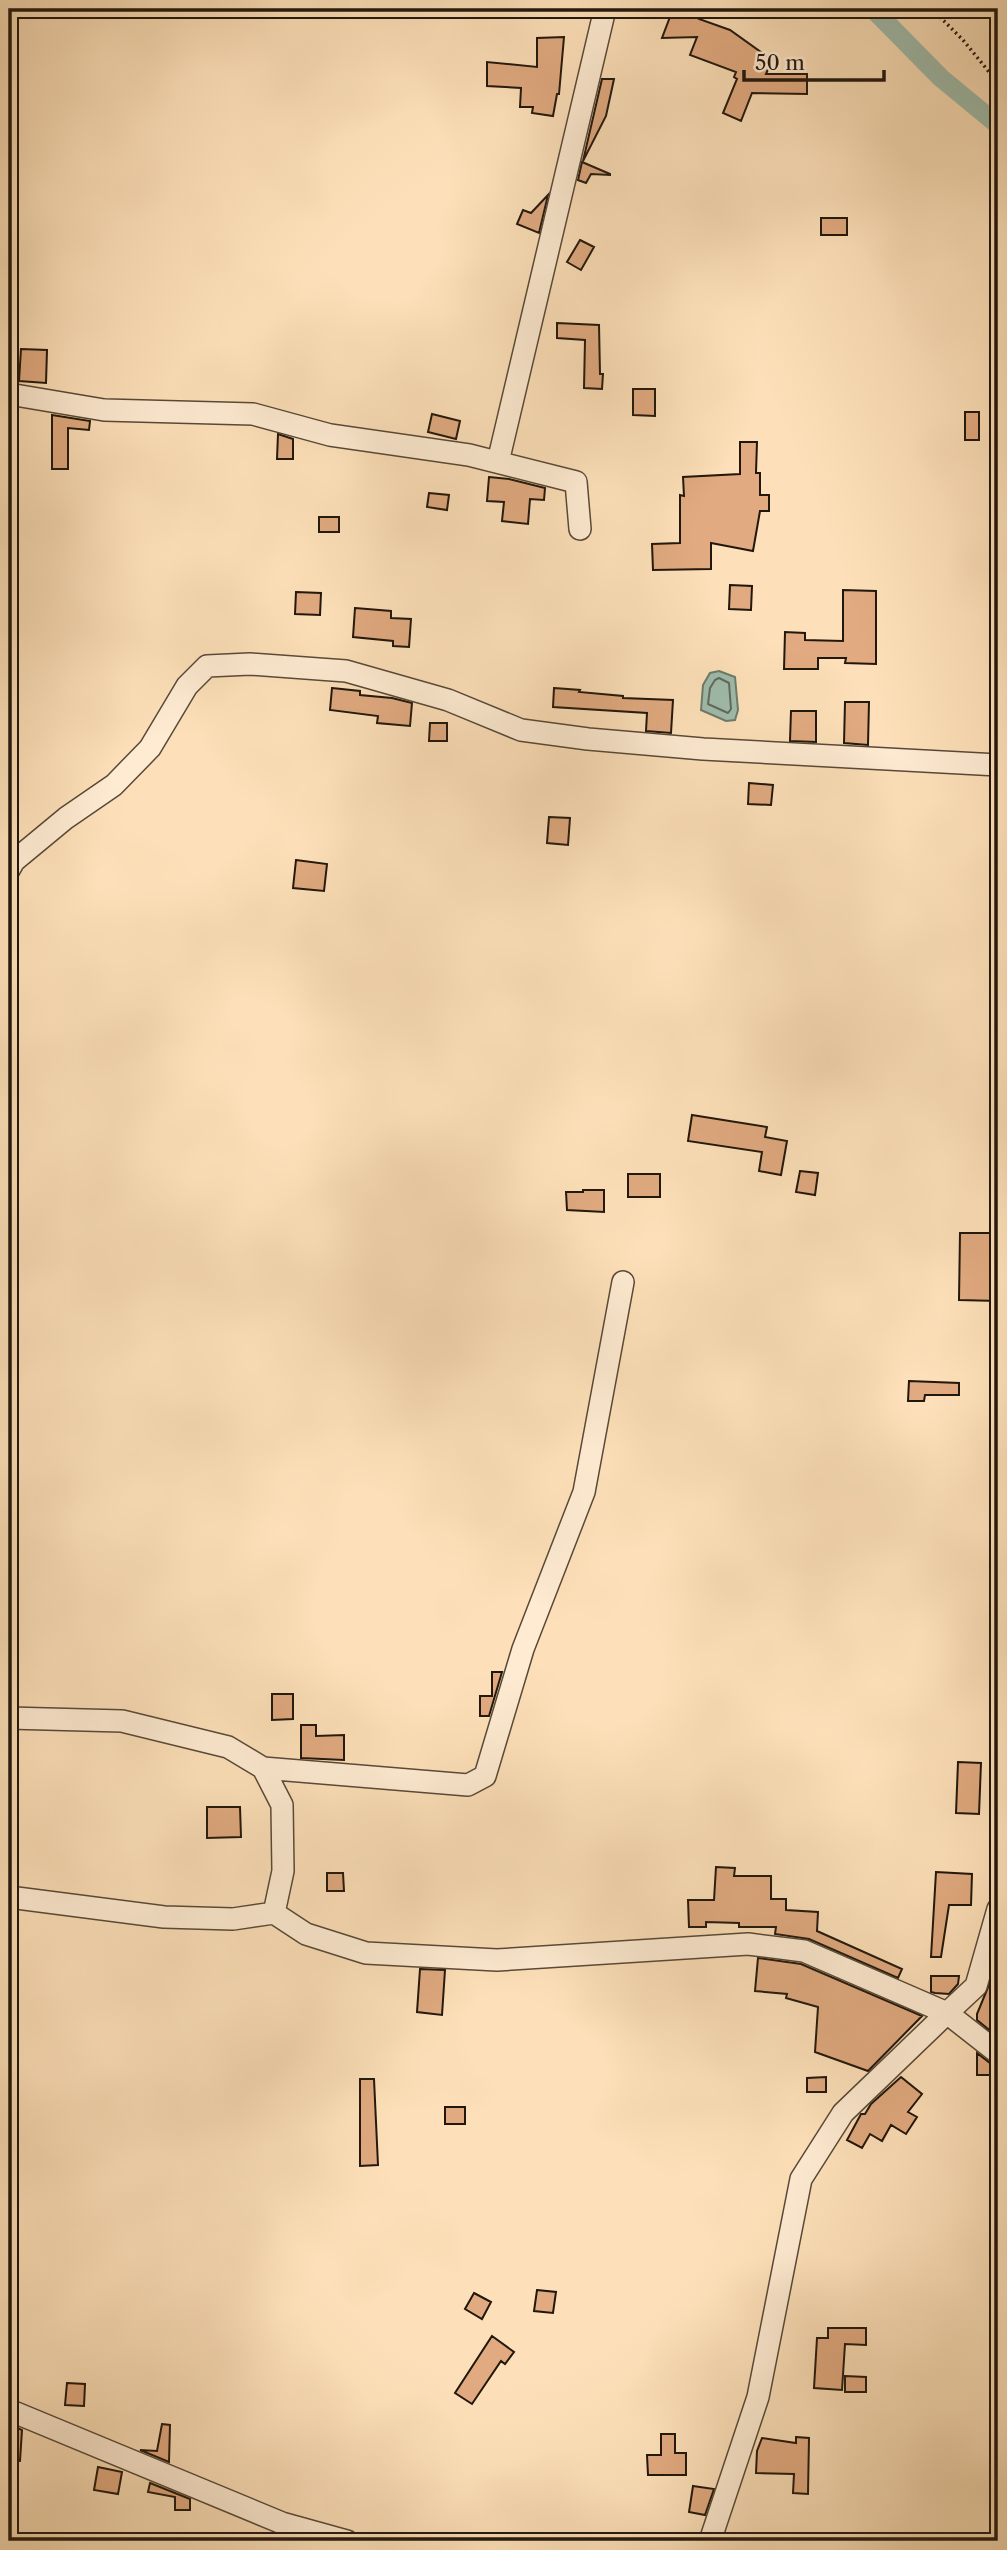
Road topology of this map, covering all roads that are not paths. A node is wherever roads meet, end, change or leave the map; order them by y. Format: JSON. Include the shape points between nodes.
{"nodes":[{"id":1,"x":605,"y":9,"type":"edge"},
{"id":2,"x":9,"y":394,"type":"edge"},
{"id":3,"x":498,"y":462,"type":"junction"},
{"id":4,"x":580,"y":529,"type":"dead end"},
{"id":5,"x":998,"y":765,"type":"edge"},
{"id":6,"x":9,"y":870,"type":"edge"},
{"id":7,"x":623,"y":1282,"type":"dead end"},
{"id":8,"x":9,"y":1718,"type":"edge"},
{"id":9,"x":263,"y":1768,"type":"junction"},
{"id":10,"x":9,"y":1897,"type":"edge"},
{"id":11,"x":998,"y":1909,"type":"edge"},
{"id":12,"x":274,"y":1913,"type":"junction"},
{"id":13,"x":947,"y":2013,"type":"junction"},
{"id":14,"x":998,"y":2053,"type":"edge"},
{"id":15,"x":9,"y":2410,"type":"edge"},
{"id":16,"x":347,"y":2541,"type":"edge"},
{"id":17,"x":710,"y":2541,"type":"edge"}],
"edges":[{"from":1,"to":3,"type":"street"},
{"from":2,"to":3,"type":"street","via":[[104,410],[253,414],[330,435]]},
{"from":3,"to":4,"type":"street","via":[[576,482]]},
{"from":5,"to":6,"type":"street","via":[[588,739],[521,730],[448,700],[346,671],[250,664],[207,666],[187,686],[150,748],[114,785],[66,818]]},
{"from":7,"to":9,"type":"street","via":[[584,1492],[523,1649],[485,1776],[468,1785]]},
{"from":8,"to":9,"type":"street","via":[[122,1721],[228,1747]]},
{"from":9,"to":12,"type":"street","via":[[282,1805],[283,1871]]},
{"from":10,"to":12,"type":"street","via":[[164,1917],[233,1919]]},
{"from":11,"to":13,"type":"street","via":[[976,1986]]},
{"from":12,"to":13,"type":"street","via":[[306,1934],[366,1953],[497,1960],[748,1944],[804,1951]]},
{"from":13,"to":14,"type":"street"},
{"from":13,"to":17,"type":"street","via":[[843,2113],[801,2179],[758,2397]]},
{"from":15,"to":16,"type":"street","via":[[282,2523]]}]}
